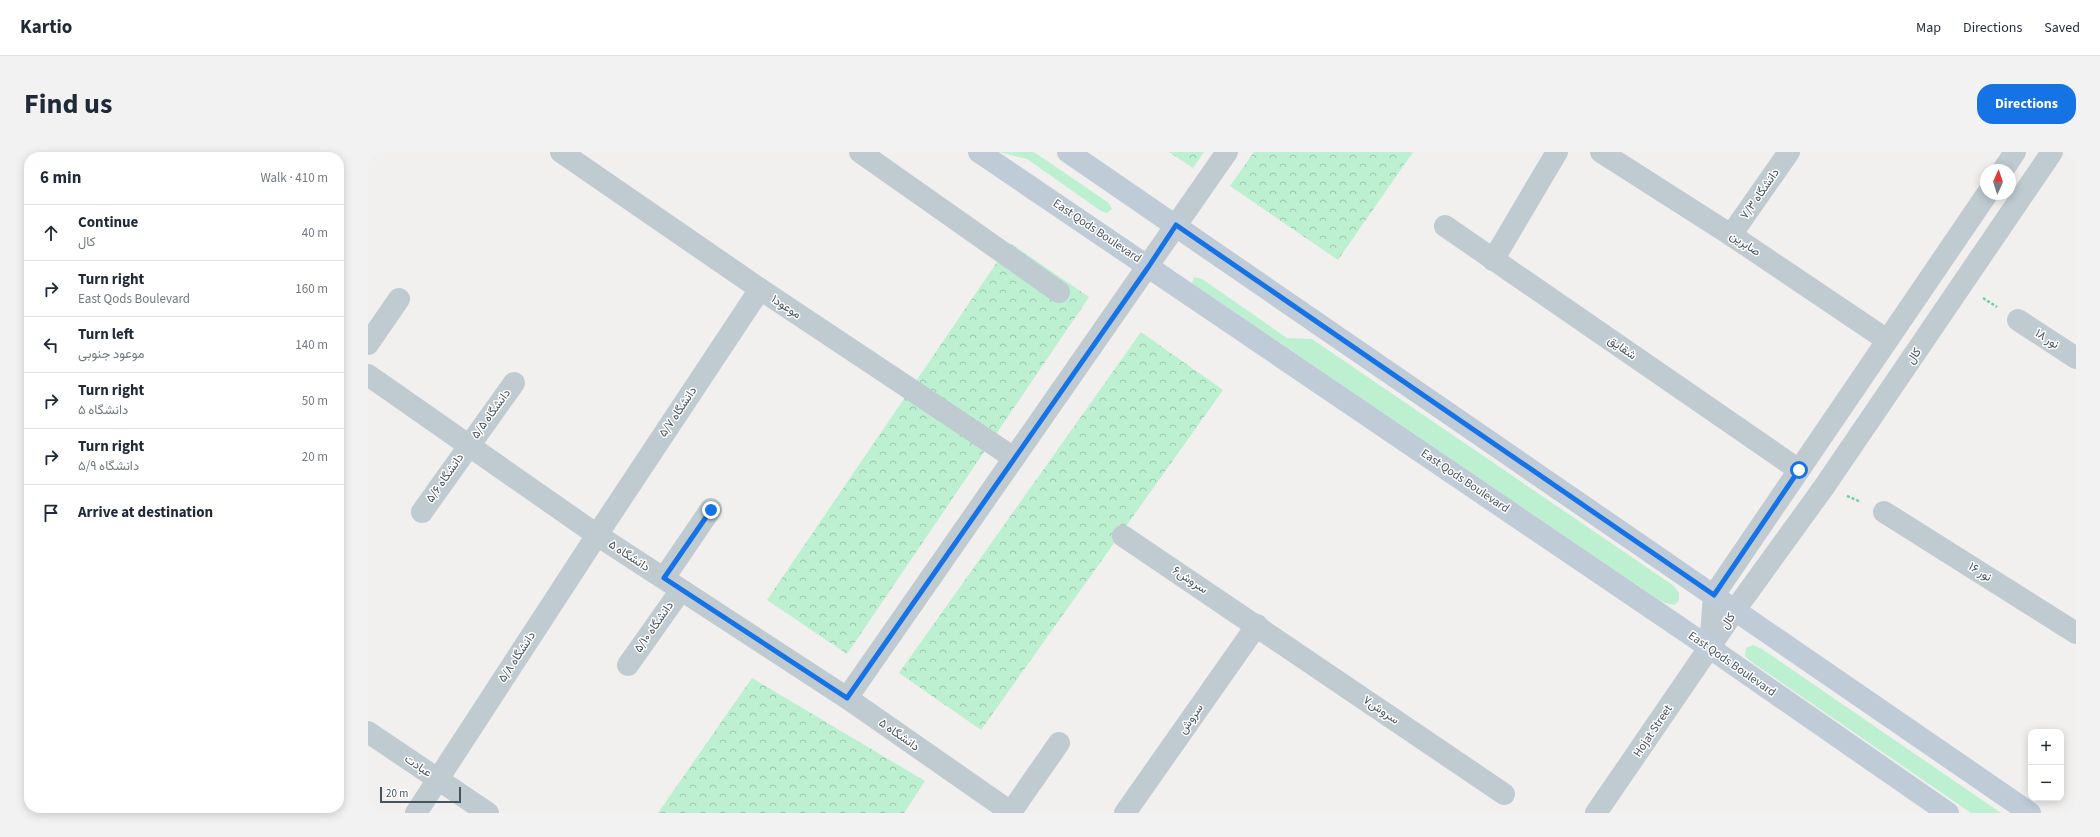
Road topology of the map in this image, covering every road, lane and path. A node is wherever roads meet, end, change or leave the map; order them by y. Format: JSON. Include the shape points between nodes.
{"nodes":[{"id":1,"x":561,"y":152,"type":"edge"},
{"id":2,"x":860,"y":152,"type":"edge"},
{"id":3,"x":979,"y":152,"type":"edge"},
{"id":4,"x":1068,"y":152,"type":"edge"},
{"id":5,"x":1227,"y":152,"type":"edge"},
{"id":6,"x":1557,"y":152,"type":"edge"},
{"id":7,"x":1601,"y":152,"type":"edge"},
{"id":8,"x":1789,"y":152,"type":"edge"},
{"id":9,"x":2052,"y":152,"type":"edge"},
{"id":10,"x":1983,"y":200,"type":"edge"},
{"id":11,"x":1176,"y":225,"type":"junction"},
{"id":12,"x":1446,"y":226,"type":"dead end"},
{"id":13,"x":1731,"y":235,"type":"junction"},
{"id":14,"x":1494,"y":260,"type":"junction"},
{"id":15,"x":1149,"y":266,"type":"junction"},
{"id":16,"x":1962,"y":285,"type":"junction"},
{"id":17,"x":760,"y":289,"type":"junction"},
{"id":18,"x":1059,"y":292,"type":"dead end"},
{"id":19,"x":399,"y":299,"type":"dead end"},
{"id":20,"x":2018,"y":320,"type":"joint"},
{"id":21,"x":1887,"y":340,"type":"junction"},
{"id":22,"x":368,"y":344,"type":"edge"},
{"id":23,"x":2076,"y":358,"type":"edge"},
{"id":24,"x":368,"y":375,"type":"edge"},
{"id":25,"x":514,"y":383,"type":"dead end"},
{"id":26,"x":468,"y":445,"type":"junction"},
{"id":27,"x":1014,"y":458,"type":"junction"},
{"id":28,"x":1799,"y":470,"type":"junction"},
{"id":29,"x":1824,"y":487,"type":"junction"},
{"id":30,"x":711,"y":510,"type":"dead end"},
{"id":31,"x":422,"y":512,"type":"dead end"},
{"id":32,"x":1884,"y":512,"type":"joint"},
{"id":33,"x":596,"y":535,"type":"junction"},
{"id":34,"x":1123,"y":536,"type":"dead end"},
{"id":35,"x":672,"y":584,"type":"junction"},
{"id":36,"x":1714,"y":595,"type":"junction"},
{"id":37,"x":1735,"y":610,"type":"junction"},
{"id":38,"x":1257,"y":625,"type":"junction"},
{"id":39,"x":2076,"y":633,"type":"edge"},
{"id":40,"x":1710,"y":648,"type":"junction"},
{"id":41,"x":628,"y":665,"type":"dead end"},
{"id":42,"x":847,"y":698,"type":"junction"},
{"id":43,"x":368,"y":732,"type":"edge"},
{"id":44,"x":1059,"y":743,"type":"dead end"},
{"id":45,"x":438,"y":780,"type":"junction"},
{"id":46,"x":1504,"y":794,"type":"dead end"},
{"id":47,"x":1001,"y":810,"type":"edge"},
{"id":48,"x":416,"y":813,"type":"edge"},
{"id":49,"x":488,"y":813,"type":"edge"},
{"id":50,"x":1125,"y":813,"type":"edge"},
{"id":51,"x":1596,"y":813,"type":"edge"},
{"id":52,"x":1948,"y":813,"type":"edge"},
{"id":53,"x":2030,"y":813,"type":"edge"}],
"edges":[{"from":1,"to":17,"type":"street","name":"موعود۱"},
{"from":2,"to":18,"type":"street"},
{"from":3,"to":15,"type":"main road","name":"East Qods Boulevard"},
{"from":4,"to":11,"type":"main road"},
{"from":5,"to":11,"type":"street"},
{"from":6,"to":14,"type":"street"},
{"from":7,"to":13,"type":"street","name":"صابرین"},
{"from":8,"to":13,"type":"street","name":"دانشگاه ۷/۳"},
{"from":9,"to":16,"type":"street","name":"کال"},
{"from":10,"to":21,"type":"street","name":"کال"},
{"from":11,"to":15,"type":"street"},
{"from":11,"to":36,"type":"main road"},
{"from":12,"to":14,"type":"street","name":"شقایق"},
{"from":13,"to":21,"type":"street","name":"صابرین"},
{"from":14,"to":28,"type":"street","name":"شقایق"},
{"from":15,"to":27,"type":"street"},
{"from":15,"to":40,"type":"main road","name":"East Qods Boulevard"},
{"from":16,"to":20,"type":"path"},
{"from":16,"to":29,"type":"street","name":"کال"},
{"from":17,"to":27,"type":"street","name":"موعود۱"},
{"from":17,"to":33,"type":"street","name":"دانشگاه ۵/۷"},
{"from":19,"to":22,"type":"street"},
{"from":20,"to":23,"type":"street","name":"نور ۱۸"},
{"from":21,"to":28,"type":"street","name":"کال"},
{"from":24,"to":26,"type":"street","name":"دانشگاه ۵"},
{"from":25,"to":26,"type":"street","name":"دانشگاه ۵/۵"},
{"from":26,"to":31,"type":"street","name":"دانشگاه ۵/۶"},
{"from":26,"to":33,"type":"street","name":"دانشگاه ۵"},
{"from":27,"to":42,"type":"street"},
{"from":28,"to":36,"type":"street","name":"کال"},
{"from":29,"to":32,"type":"path"},
{"from":29,"to":37,"type":"street","name":"کال"},
{"from":30,"to":35,"type":"street","name":"دانشگاه ۵/۱۰"},
{"from":32,"to":39,"type":"street","name":"نور ۱۶"},
{"from":33,"to":35,"type":"street","name":"دانشگاه ۵"},
{"from":33,"to":45,"type":"street","name":"دانشگاه ۵/۸"},
{"from":34,"to":38,"type":"street","name":"سروش۶"},
{"from":35,"to":41,"type":"street","name":"دانشگاه ۵/۱۰"},
{"from":35,"to":42,"type":"street","name":"دانشگاه ۵"},
{"from":36,"to":37,"type":"main road"},
{"from":36,"to":40,"type":"street","name":"کال"},
{"from":37,"to":40,"type":"street","name":"کال"},
{"from":37,"to":53,"type":"main road"},
{"from":38,"to":46,"type":"street","name":"سروش۷"},
{"from":38,"to":50,"type":"street","name":"سروش"},
{"from":40,"to":51,"type":"street","name":"Hojat Street"},
{"from":40,"to":52,"type":"main road","name":"East Qods Boulevard"},
{"from":42,"to":47,"type":"street","name":"دانشگاه ۵"},
{"from":43,"to":45,"type":"street","name":"عبادت"},
{"from":44,"to":47,"type":"street"},
{"from":45,"to":48,"type":"street","name":"دانشگاه ۵/۸"},
{"from":45,"to":49,"type":"street","name":"عبادت"}]}
